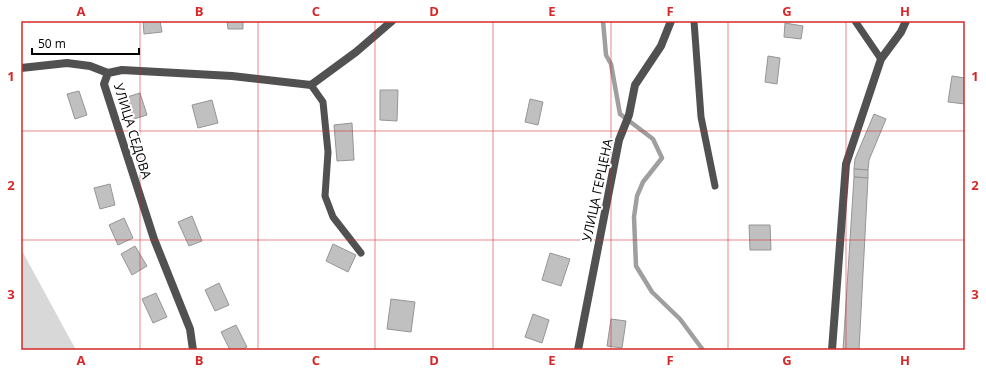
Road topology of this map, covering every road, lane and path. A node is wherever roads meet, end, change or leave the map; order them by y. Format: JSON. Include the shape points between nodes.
{"nodes":[{"id":1,"x":392,"y":21,"type":"edge"},
{"id":2,"x":670,"y":21,"type":"edge"},
{"id":3,"x":694,"y":21,"type":"edge"},
{"id":4,"x":855,"y":21,"type":"edge"},
{"id":5,"x":906,"y":21,"type":"edge"},
{"id":6,"x":881,"y":59,"type":"junction"},
{"id":7,"x":21,"y":68,"type":"edge"},
{"id":8,"x":108,"y":73,"type":"junction"},
{"id":9,"x":311,"y":85,"type":"junction"},
{"id":10,"x":715,"y":186,"type":"dead end"},
{"id":11,"x":361,"y":253,"type":"dead end"},
{"id":12,"x":193,"y":350,"type":"edge"},
{"id":13,"x":578,"y":350,"type":"edge"},
{"id":14,"x":832,"y":350,"type":"edge"}],
"edges":[{"from":1,"to":9,"type":"street","via":[[356,52]]},
{"from":2,"to":13,"type":"street","name":"УЛИЦА ГЕРЦЕНА","via":[[662,46],[636,85],[629,115],[619,140]]},
{"from":3,"to":10,"type":"lane","via":[[701,117]]},
{"from":4,"to":6,"type":"lane"},
{"from":5,"to":6,"type":"street"},
{"from":6,"to":14,"type":"street","via":[[846,164]]},
{"from":7,"to":8,"type":"street","via":[[68,63],[90,66]]},
{"from":8,"to":9,"type":"street","name":"УЛИЦА СЕДОВА","via":[[122,70],[216,75]]},
{"from":8,"to":12,"type":"street","name":"УЛИЦА СЕДОВА","via":[[104,84],[154,239],[190,329]]},
{"from":9,"to":11,"type":"lane","via":[[323,102],[328,152],[326,196],[333,216]]}]}
